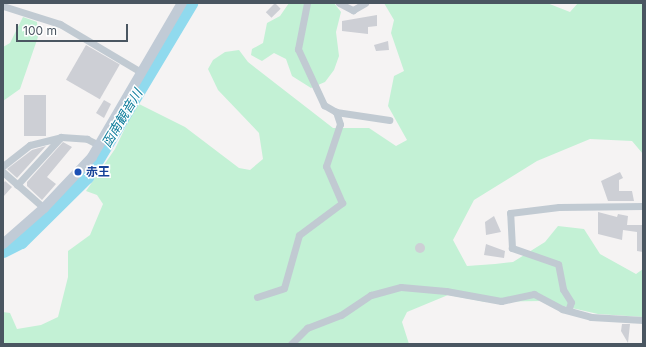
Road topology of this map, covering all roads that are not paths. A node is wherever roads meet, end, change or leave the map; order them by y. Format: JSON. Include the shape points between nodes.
{"nodes":[{"id":1,"x":182,"y":3,"type":"edge"},
{"id":2,"x":307,"y":3,"type":"edge"},
{"id":3,"x":339,"y":3,"type":"edge"},
{"id":4,"x":365,"y":3,"type":"edge"},
{"id":5,"x":3,"y":6,"type":"edge"},
{"id":6,"x":141,"y":72,"type":"junction"},
{"id":7,"x":336,"y":112,"type":"junction"},
{"id":8,"x":389,"y":120,"type":"dead end"},
{"id":9,"x":61,"y":137,"type":"junction"},
{"id":10,"x":99,"y":145,"type":"junction"},
{"id":11,"x":3,"y":166,"type":"edge"},
{"id":12,"x":3,"y":172,"type":"edge"},
{"id":13,"x":16,"y":185,"type":"junction"},
{"id":14,"x":643,"y":206,"type":"edge"},
{"id":15,"x":44,"y":208,"type":"junction"},
{"id":16,"x":3,"y":244,"type":"edge"},
{"id":17,"x":257,"y":297,"type":"dead end"},
{"id":18,"x":569,"y":308,"type":"junction"},
{"id":19,"x":643,"y":320,"type":"edge"},
{"id":20,"x":291,"y":344,"type":"edge"}],
"edges":[{"from":1,"to":6,"type":"street"},
{"from":2,"to":7,"type":"street","via":[[298,49],[322,102]]},
{"from":3,"to":4,"type":"street","via":[[353,10]]},
{"from":5,"to":6,"type":"street","via":[[60,24]]},
{"from":6,"to":10,"type":"street"},
{"from":7,"to":8,"type":"street"},
{"from":7,"to":17,"type":"street","via":[[340,124],[326,166],[342,203],[300,235],[284,288]]},
{"from":9,"to":10,"type":"street","via":[[87,140]]},
{"from":9,"to":11,"type":"street","via":[[30,145]]},
{"from":9,"to":13,"type":"street"},
{"from":10,"to":15,"type":"street","via":[[83,168]]},
{"from":12,"to":13,"type":"street"},
{"from":13,"to":15,"type":"street"},
{"from":14,"to":18,"type":"street","via":[[570,206],[510,213],[512,248],[558,264],[563,289],[571,302]]},
{"from":15,"to":16,"type":"street"},
{"from":18,"to":19,"type":"street","via":[[597,318]]},
{"from":18,"to":20,"type":"street","via":[[562,309],[534,294],[501,301],[446,291],[392,288],[371,295],[332,320],[309,327]]}]}
